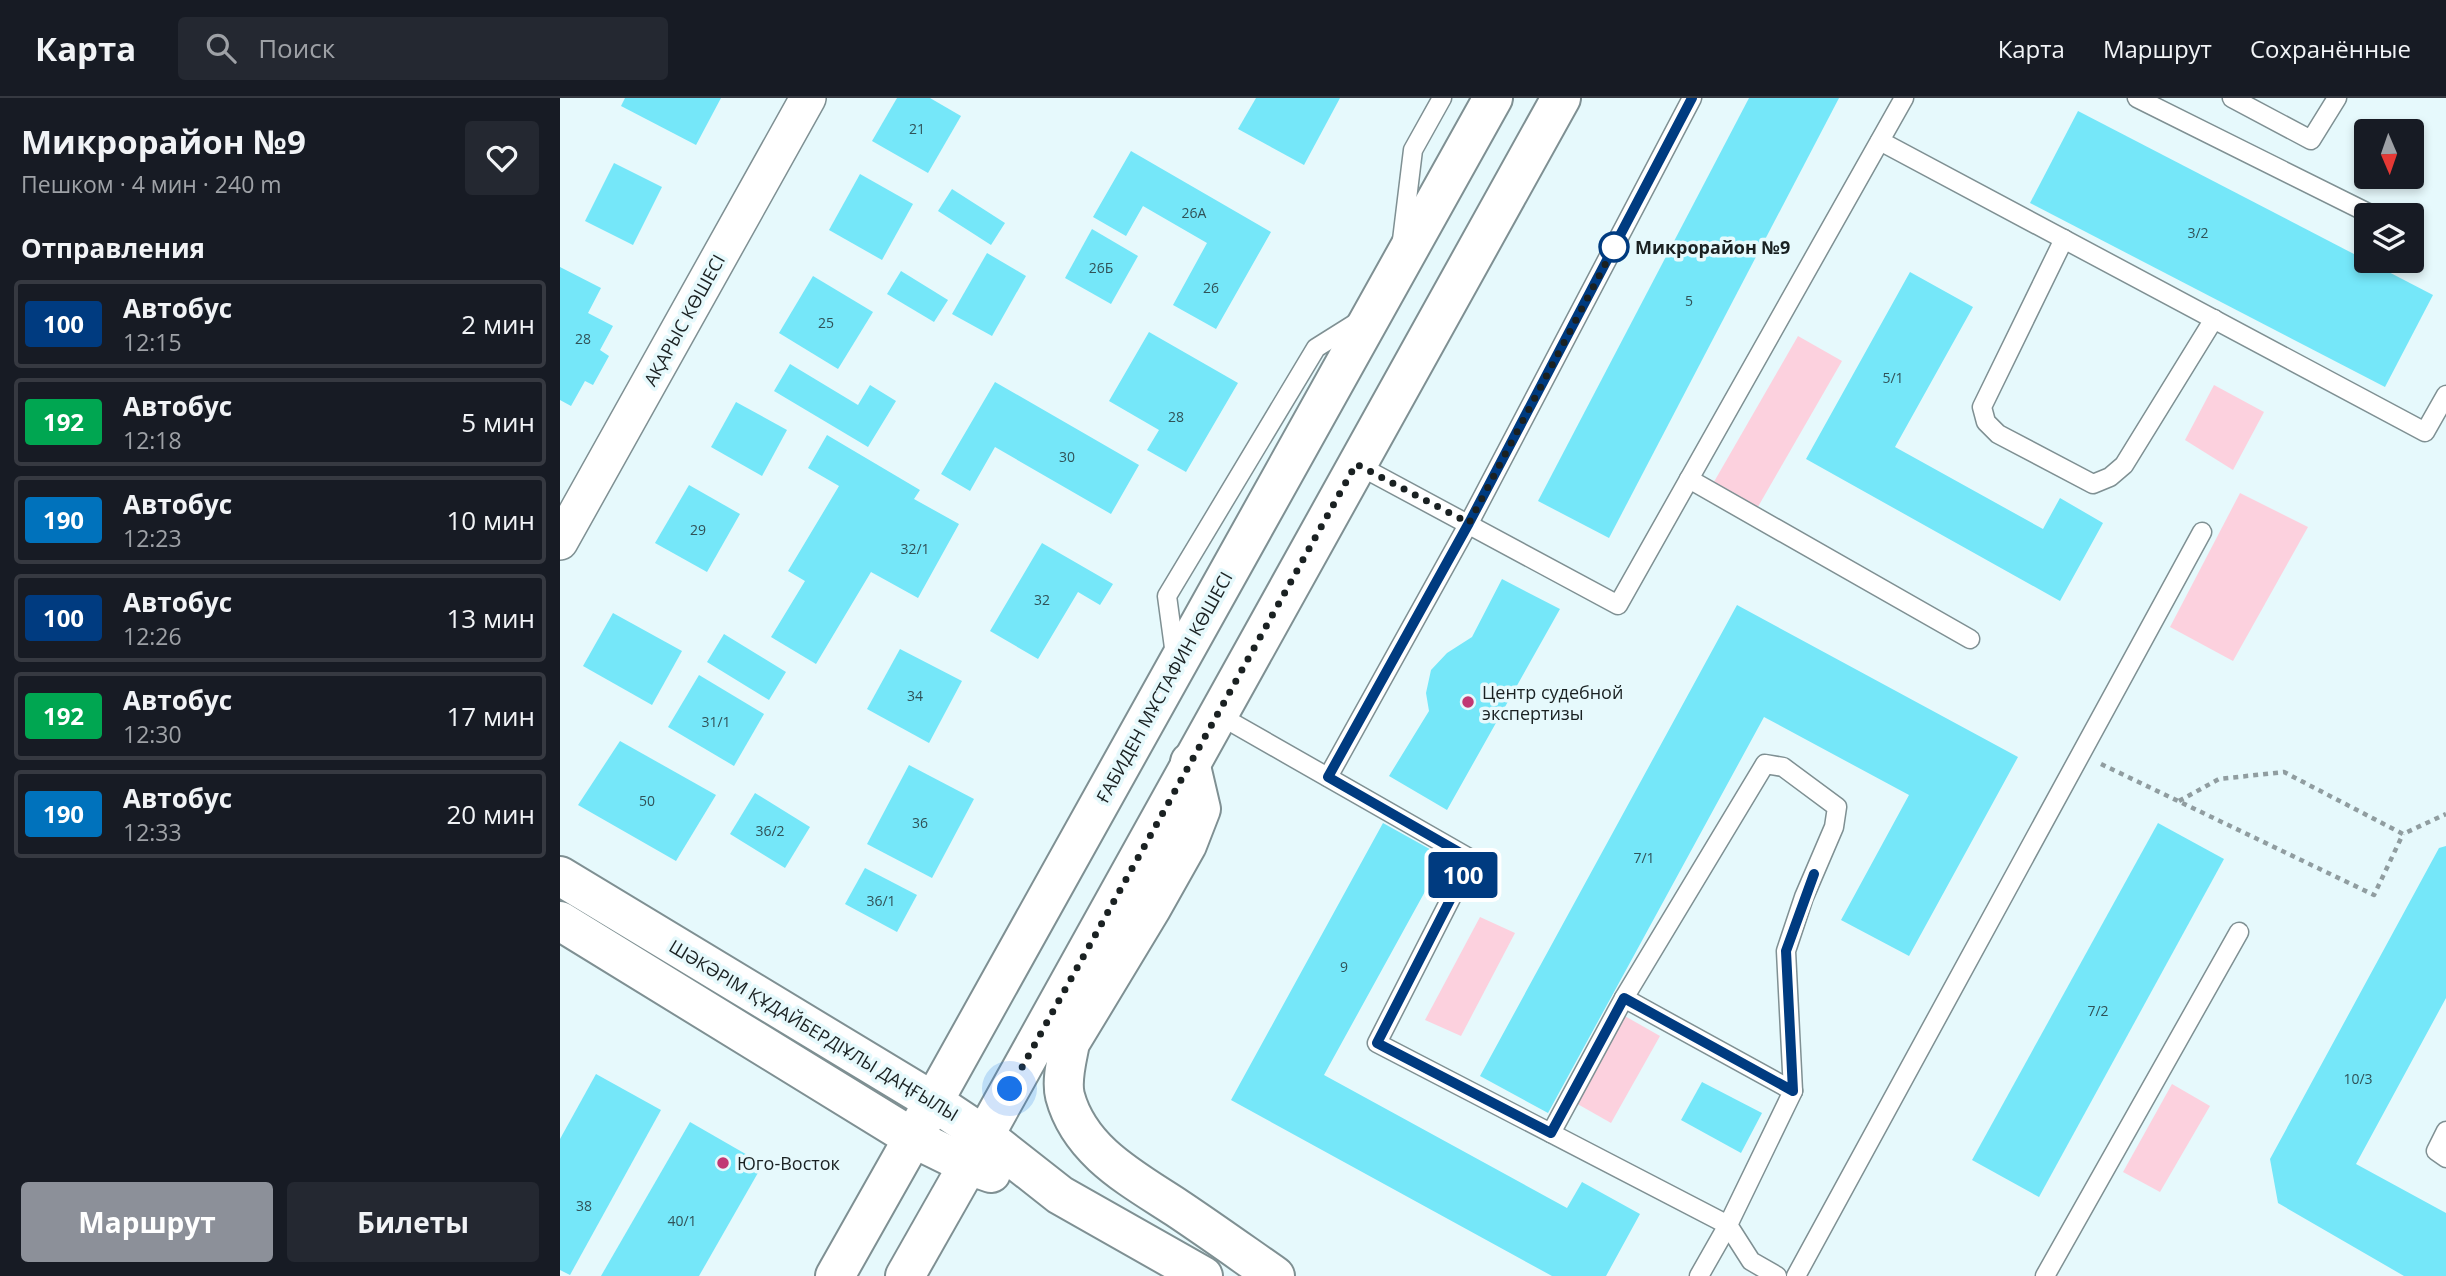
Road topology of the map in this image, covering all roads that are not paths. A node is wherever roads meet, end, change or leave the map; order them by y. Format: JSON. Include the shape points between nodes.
{"nodes":[{"id":1,"x":808,"y":98,"type":"edge"},
{"id":2,"x":1442,"y":98,"type":"edge"},
{"id":3,"x":1493,"y":98,"type":"edge"},
{"id":4,"x":1561,"y":98,"type":"edge"},
{"id":5,"x":1692,"y":98,"type":"edge"},
{"id":6,"x":1904,"y":98,"type":"edge"},
{"id":7,"x":2137,"y":98,"type":"edge"},
{"id":8,"x":2232,"y":98,"type":"edge"},
{"id":9,"x":2337,"y":98,"type":"edge"},
{"id":10,"x":1880,"y":141,"type":"junction"},
{"id":11,"x":2354,"y":206,"type":"edge"},
{"id":12,"x":2064,"y":239,"type":"junction"},
{"id":13,"x":1399,"y":266,"type":"junction"},
{"id":14,"x":2214,"y":319,"type":"junction"},
{"id":15,"x":2446,"y":395,"type":"edge"},
{"id":16,"x":1356,"y":464,"type":"junction"},
{"id":17,"x":1689,"y":479,"type":"junction"},
{"id":18,"x":1469,"y":523,"type":"junction"},
{"id":19,"x":2202,"y":532,"type":"dead end"},
{"id":20,"x":560,"y":542,"type":"edge"},
{"id":21,"x":1970,"y":639,"type":"dead end"},
{"id":22,"x":1217,"y":714,"type":"junction"},
{"id":23,"x":1190,"y":762,"type":"junction"},
{"id":24,"x":1328,"y":777,"type":"junction"},
{"id":25,"x":560,"y":876,"type":"edge"},
{"id":26,"x":560,"y":921,"type":"edge"},
{"id":27,"x":2239,"y":932,"type":"dead end"},
{"id":28,"x":1624,"y":998,"type":"junction"},
{"id":29,"x":1793,"y":1091,"type":"junction"},
{"id":30,"x":934,"y":1102,"type":"junction"},
{"id":31,"x":2446,"y":1131,"type":"edge"},
{"id":32,"x":1551,"y":1133,"type":"junction"},
{"id":33,"x":913,"y":1138,"type":"junction"},
{"id":34,"x":977,"y":1150,"type":"junction"},
{"id":35,"x":2446,"y":1157,"type":"edge"},
{"id":36,"x":1728,"y":1225,"type":"junction"},
{"id":37,"x":1189,"y":1273,"type":"edge"},
{"id":38,"x":835,"y":1276,"type":"edge"},
{"id":39,"x":905,"y":1276,"type":"edge"},
{"id":40,"x":1275,"y":1276,"type":"edge"},
{"id":41,"x":1699,"y":1276,"type":"edge"},
{"id":42,"x":1777,"y":1276,"type":"edge"},
{"id":43,"x":1796,"y":1276,"type":"edge"},
{"id":44,"x":2045,"y":1276,"type":"edge"}],
"edges":[{"from":1,"to":20,"type":"street","name":"АҚАРЫС КӨШЕСІ"},
{"from":2,"to":13,"type":"lane","via":[[1413,150]]},
{"from":3,"to":13,"type":"main road","name":"ҒАБИДЕН МҰСТАФИН КӨШЕСІ"},
{"from":4,"to":16,"type":"main road"},
{"from":5,"to":18,"type":"lane"},
{"from":6,"to":10,"type":"lane"},
{"from":7,"to":11,"type":"lane"},
{"from":8,"to":9,"type":"lane","via":[[2311,140]]},
{"from":10,"to":12,"type":"lane"},
{"from":10,"to":17,"type":"lane"},
{"from":12,"to":14,"type":"lane"},
{"from":12,"to":14,"type":"lane","via":[[1982,407],[1986,422],[1998,434],[2093,484],[2110,477],[2124,465]]},
{"from":13,"to":30,"type":"main road","name":"ҒАБИДЕН МҰСТАФИН КӨШЕСІ"},
{"from":14,"to":15,"type":"lane","via":[[2425,432]]},
{"from":16,"to":18,"type":"lane"},
{"from":16,"to":22,"type":"main road"},
{"from":17,"to":18,"type":"lane","via":[[1618,605]]},
{"from":17,"to":21,"type":"lane"},
{"from":18,"to":24,"type":"lane"},
{"from":19,"to":43,"type":"lane"},
{"from":22,"to":23,"type":"main road"},
{"from":22,"to":24,"type":"lane"},
{"from":23,"to":34,"type":"main road"},
{"from":23,"to":40,"type":"main road","via":[[1201,808],[1187,845],[1157,899],[1070,1043],[1065,1095],[1094,1149],[1123,1174]]},
{"from":24,"to":32,"type":"lane","via":[[1471,859],[1377,1043]]},
{"from":25,"to":30,"type":"main road","name":"ШӘКӘРІМ ҚҰДАЙБЕРДІҰЛЫ ДАҢҒЫЛЫ"},
{"from":26,"to":33,"type":"main road","name":"ШӘКӘРІМ ҚҰДАЙБЕРДІҰЛЫ ДАҢҒЫЛЫ"},
{"from":27,"to":44,"type":"lane"},
{"from":28,"to":29,"type":"lane"},
{"from":28,"to":29,"type":"lane","via":[[1765,764],[1783,767],[1837,807],[1834,827],[1786,951]]},
{"from":28,"to":32,"type":"lane"},
{"from":29,"to":36,"type":"lane"},
{"from":30,"to":33,"type":"main road","name":"ҒАБИДЕН МҰСТАФИН КӨШЕСІ"},
{"from":30,"to":34,"type":"main road","name":"ШӘКӘРІМ ҚҰДАЙБЕРДІҰЛЫ ДАҢҒЫЛЫ"},
{"from":31,"to":35,"type":"lane","via":[[2436,1151]]},
{"from":32,"to":36,"type":"lane"},
{"from":33,"to":34,"type":"main road","name":"ШӘКӘРІМ ҚҰДАЙБЕРДІҰЛЫ ДАҢҒЫЛЫ"},
{"from":33,"to":38,"type":"main road","name":"ҒАБИДЕН МҰСТАФИН КӨШЕСІ"},
{"from":34,"to":37,"type":"main road","name":"ШӘКӘРІМ ҚҰДАЙБЕРДІҰЛЫ ДАҢҒЫЛЫ"},
{"from":34,"to":39,"type":"main road"},
{"from":36,"to":41,"type":"lane"},
{"from":36,"to":42,"type":"lane","via":[[1751,1261]]}]}
